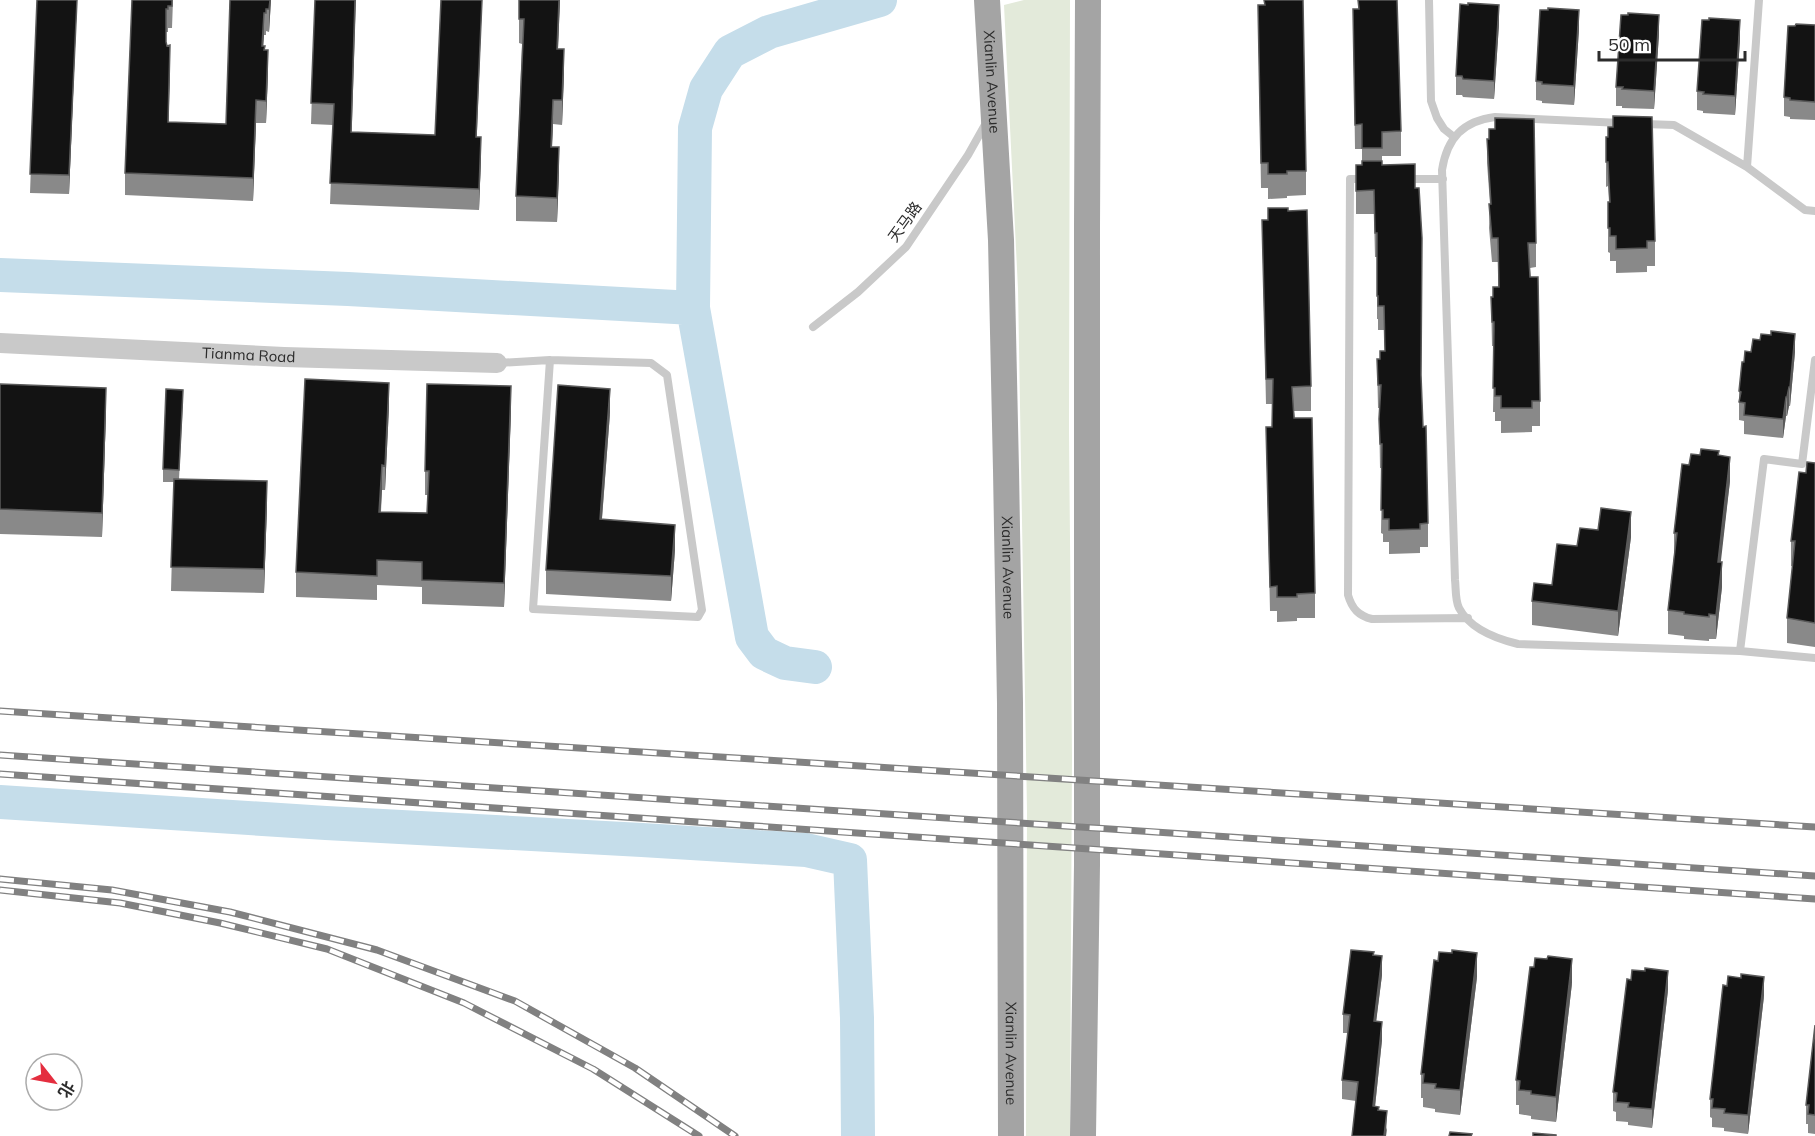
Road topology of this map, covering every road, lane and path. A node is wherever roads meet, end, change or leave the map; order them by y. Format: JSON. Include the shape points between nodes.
{"nodes":[{"id":1,"x":1088,"y":0,"type":"edge"},
{"id":2,"x":1429,"y":0,"type":"edge"},
{"id":3,"x":1759,"y":0,"type":"edge"},
{"id":4,"x":988,"y":5,"type":"edge"},
{"id":5,"x":993,"y":112,"type":"junction"},
{"id":6,"x":1627,"y":123,"type":"edge"},
{"id":7,"x":1639,"y":124,"type":"edge"},
{"id":8,"x":1454,"y":137,"type":"junction"},
{"id":9,"x":1747,"y":167,"type":"junction"},
{"id":10,"x":1373,"y":179,"type":"edge"},
{"id":11,"x":1396,"y":179,"type":"edge"},
{"id":12,"x":1443,"y":179,"type":"junction"},
{"id":13,"x":1815,"y":211,"type":"edge"},
{"id":14,"x":813,"y":327,"type":"dead end"},
{"id":15,"x":0,"y":343,"type":"edge"},
{"id":16,"x":550,"y":360,"type":"junction"},
{"id":17,"x":1815,"y":360,"type":"edge"},
{"id":18,"x":498,"y":363,"type":"joint"},
{"id":19,"x":1468,"y":618,"type":"junction"},
{"id":20,"x":1740,"y":651,"type":"junction"},
{"id":21,"x":1815,"y":658,"type":"edge"},
{"id":22,"x":1011,"y":1136,"type":"edge"},
{"id":23,"x":1083,"y":1136,"type":"edge"}],
"edges":[{"from":1,"to":23,"type":"main road"},
{"from":2,"to":8,"type":"lane","via":[[1431,101],[1444,129]]},
{"from":3,"to":9,"type":"lane"},
{"from":4,"to":5,"type":"main road","name":"Xianlin Avenue"},
{"from":5,"to":14,"type":"lane","name":"天马路","via":[[906,247]]},
{"from":5,"to":22,"type":"main road","name":"Xianlin Avenue","via":[[1000,240],[1010,703]]},
{"from":6,"to":8,"type":"lane","via":[[1495,117],[1472,122]]},
{"from":7,"to":9,"type":"lane","via":[[1674,125]]},
{"from":8,"to":12,"type":"lane","via":[[1444,158]]},
{"from":9,"to":13,"type":"lane","via":[[1805,210]]},
{"from":10,"to":19,"type":"lane","via":[[1350,179],[1348,596],[1359,614],[1372,619]]},
{"from":11,"to":12,"type":"lane"},
{"from":12,"to":19,"type":"lane","via":[[1455,580],[1458,607]]},
{"from":15,"to":18,"type":"street","name":"Tianma Road"},
{"from":16,"to":16,"type":"lane","via":[[651,363],[667,375],[702,610],[698,617],[533,609]]},
{"from":16,"to":18,"type":"lane"},
{"from":17,"to":20,"type":"lane","via":[[1802,464],[1764,459]]},
{"from":19,"to":20,"type":"lane","via":[[1491,636],[1518,644]]},
{"from":20,"to":21,"type":"lane"}]}
